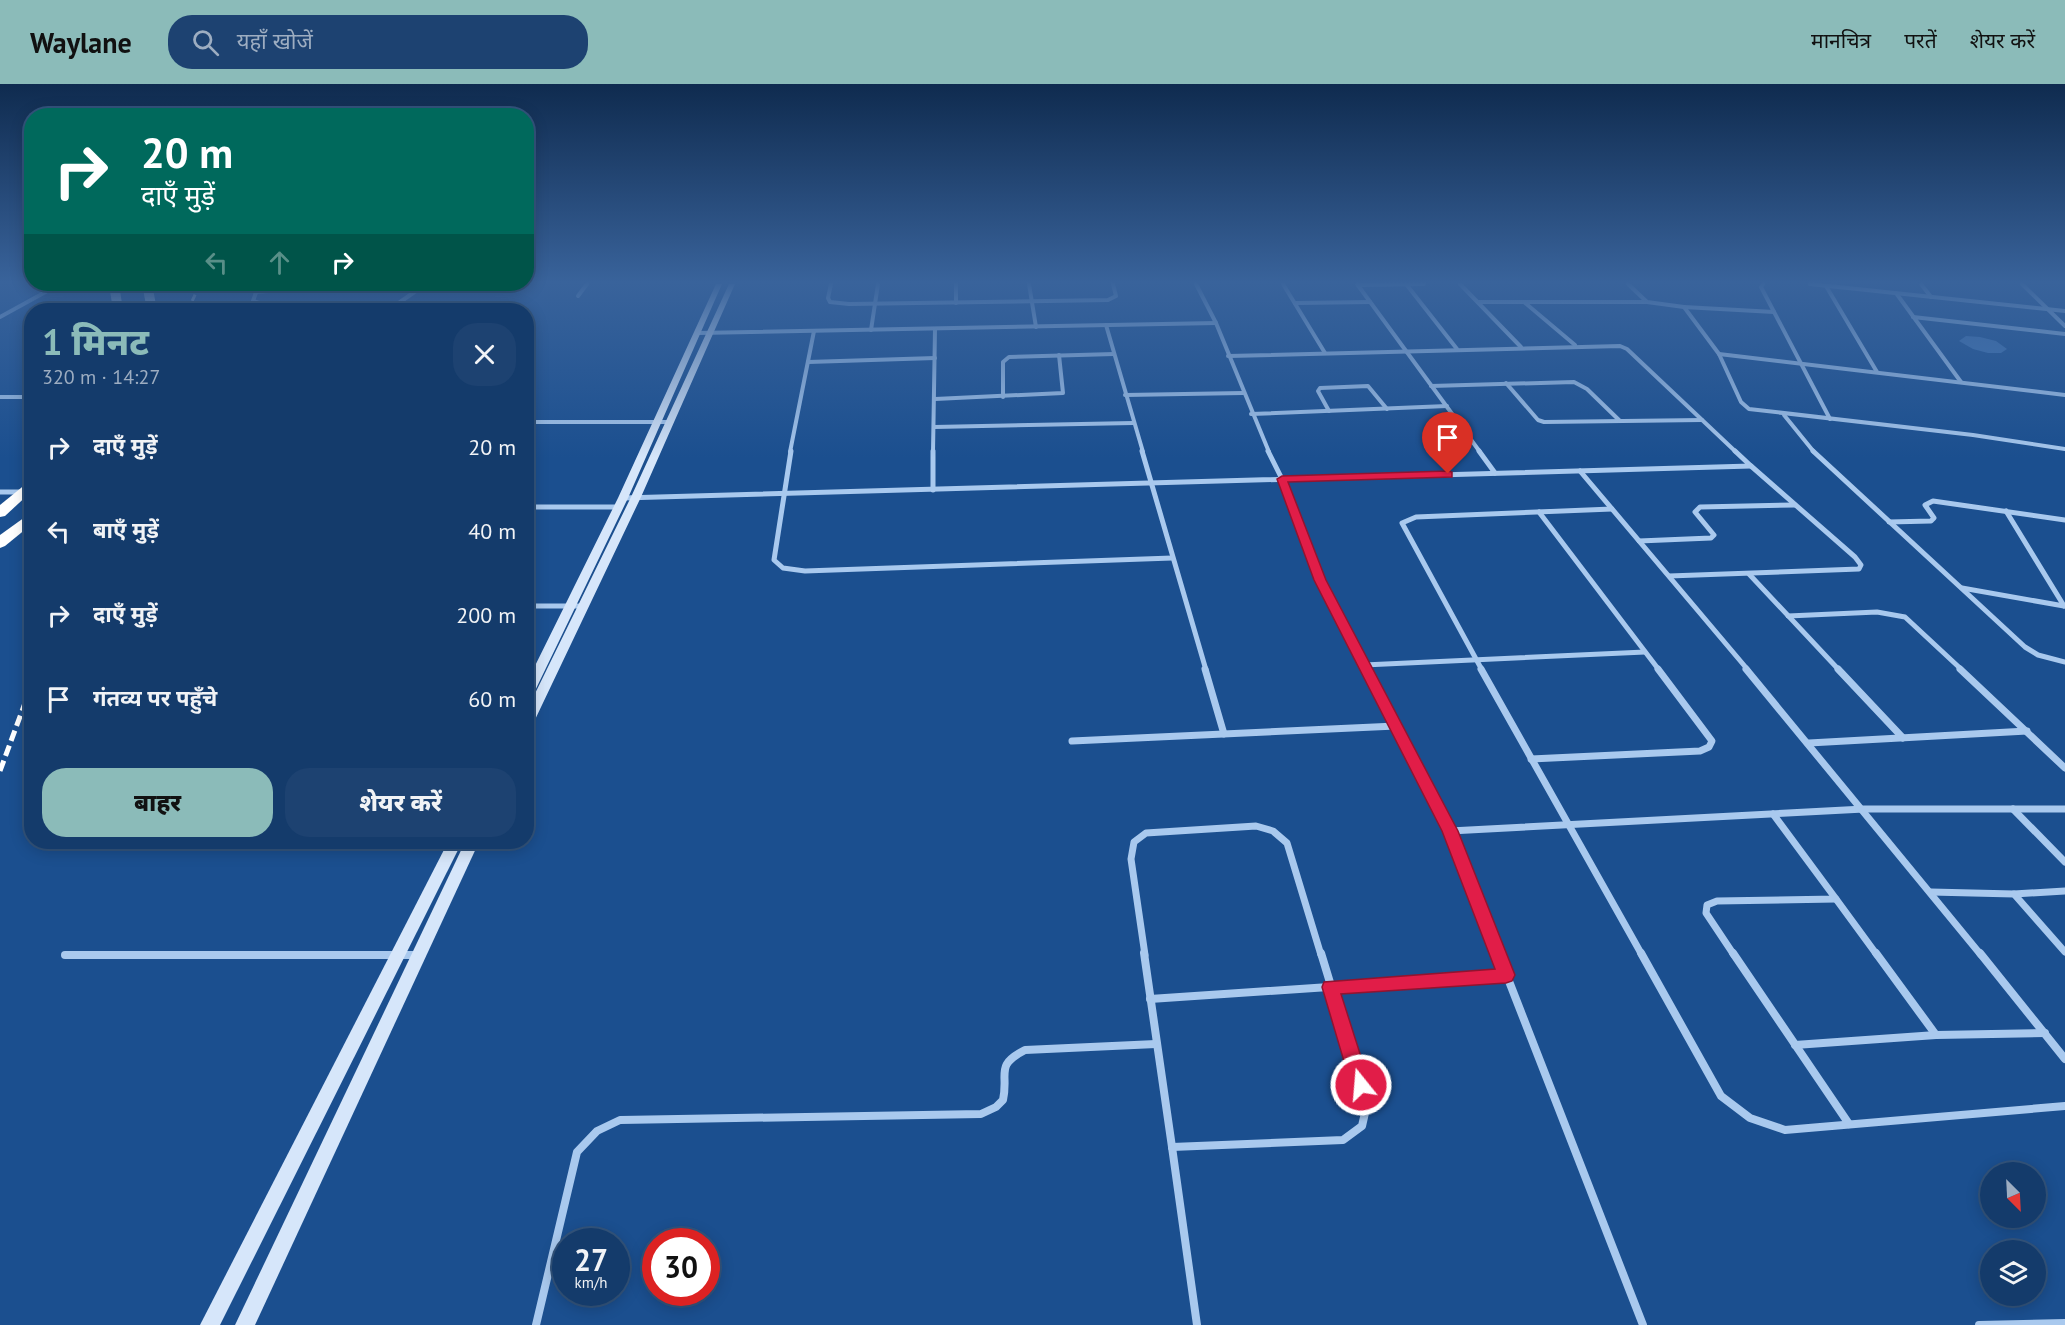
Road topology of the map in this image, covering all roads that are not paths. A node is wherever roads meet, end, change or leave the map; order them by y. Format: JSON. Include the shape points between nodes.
{"nodes":[{"id":1,"x":694,"y":342,"type":"edge"},
{"id":2,"x":705,"y":342,"type":"edge"},
{"id":3,"x":812,"y":342,"type":"edge"},
{"id":4,"x":935,"y":342,"type":"edge"},
{"id":5,"x":1111,"y":342,"type":"edge"},
{"id":6,"x":1222,"y":342,"type":"edge"},
{"id":7,"x":1318,"y":342,"type":"edge"},
{"id":8,"x":1398,"y":342,"type":"edge"},
{"id":9,"x":1451,"y":342,"type":"edge"},
{"id":10,"x":1516,"y":342,"type":"edge"},
{"id":11,"x":1572,"y":342,"type":"edge"},
{"id":12,"x":1710,"y":342,"type":"edge"},
{"id":13,"x":1789,"y":342,"type":"edge"},
{"id":14,"x":1859,"y":342,"type":"edge"},
{"id":15,"x":1931,"y":342,"type":"edge"},
{"id":16,"x":1576,"y":345,"type":"junction"},
{"id":17,"x":1521,"y":347,"type":"junction"},
{"id":18,"x":1457,"y":350,"type":"junction"},
{"id":19,"x":1405,"y":351,"type":"junction"},
{"id":20,"x":1325,"y":353,"type":"junction"},
{"id":21,"x":1114,"y":354,"type":"junction"},
{"id":22,"x":1719,"y":354,"type":"junction"},
{"id":23,"x":1059,"y":355,"type":"junction"},
{"id":24,"x":1228,"y":356,"type":"junction"},
{"id":25,"x":935,"y":358,"type":"junction"},
{"id":26,"x":808,"y":362,"type":"junction"},
{"id":27,"x":1800,"y":363,"type":"junction"},
{"id":28,"x":1877,"y":372,"type":"junction"},
{"id":29,"x":1960,"y":382,"type":"junction"},
{"id":30,"x":1506,"y":383,"type":"junction"},
{"id":31,"x":1431,"y":386,"type":"junction"},
{"id":32,"x":1243,"y":393,"type":"junction"},
{"id":33,"x":1125,"y":395,"type":"junction"},
{"id":34,"x":2065,"y":395,"type":"edge"},
{"id":35,"x":0,"y":397,"type":"edge"},
{"id":36,"x":24,"y":397,"type":"edge"},
{"id":37,"x":1003,"y":397,"type":"junction"},
{"id":38,"x":934,"y":399,"type":"junction"},
{"id":39,"x":1447,"y":406,"type":"junction"},
{"id":40,"x":1387,"y":409,"type":"junction"},
{"id":41,"x":1329,"y":411,"type":"junction"},
{"id":42,"x":1251,"y":414,"type":"junction"},
{"id":43,"x":1784,"y":415,"type":"junction"},
{"id":44,"x":1830,"y":419,"type":"junction"},
{"id":45,"x":1702,"y":420,"type":"junction"},
{"id":46,"x":1620,"y":421,"type":"junction"},
{"id":47,"x":656,"y":422,"type":"junction"},
{"id":48,"x":668,"y":422,"type":"junction"},
{"id":49,"x":534,"y":423,"type":"edge"},
{"id":50,"x":1133,"y":423,"type":"junction"},
{"id":51,"x":934,"y":427,"type":"junction"},
{"id":52,"x":2065,"y":448,"type":"edge"},
{"id":53,"x":1751,"y":466,"type":"junction"},
{"id":54,"x":1580,"y":471,"type":"junction"},
{"id":55,"x":1495,"y":473,"type":"junction"},
{"id":56,"x":1282,"y":479,"type":"junction"},
{"id":57,"x":1150,"y":485,"type":"junction"},
{"id":58,"x":24,"y":488,"type":"edge"},
{"id":59,"x":24,"y":490,"type":"edge"},
{"id":60,"x":933,"y":490,"type":"junction"},
{"id":61,"x":0,"y":492,"type":"edge"},
{"id":62,"x":782,"y":494,"type":"junction"},
{"id":63,"x":636,"y":497,"type":"junction"},
{"id":64,"x":623,"y":498,"type":"junction"},
{"id":65,"x":1795,"y":505,"type":"junction"},
{"id":66,"x":534,"y":507,"type":"edge"},
{"id":67,"x":618,"y":507,"type":"junction"},
{"id":68,"x":1612,"y":509,"type":"junction"},
{"id":69,"x":2006,"y":511,"type":"junction"},
{"id":70,"x":1539,"y":512,"type":"junction"},
{"id":71,"x":0,"y":513,"type":"edge"},
{"id":72,"x":2065,"y":520,"type":"edge"},
{"id":73,"x":1888,"y":522,"type":"junction"},
{"id":74,"x":24,"y":523,"type":"edge"},
{"id":75,"x":1639,"y":541,"type":"junction"},
{"id":76,"x":0,"y":543,"type":"edge"},
{"id":77,"x":1172,"y":558,"type":"junction"},
{"id":78,"x":1749,"y":574,"type":"junction"},
{"id":79,"x":1669,"y":576,"type":"junction"},
{"id":80,"x":1960,"y":587,"type":"junction"},
{"id":81,"x":534,"y":606,"type":"edge"},
{"id":82,"x":570,"y":606,"type":"junction"},
{"id":83,"x":583,"y":606,"type":"junction"},
{"id":84,"x":2065,"y":606,"type":"edge"},
{"id":85,"x":1788,"y":616,"type":"junction"},
{"id":86,"x":1645,"y":652,"type":"junction"},
{"id":87,"x":1476,"y":660,"type":"junction"},
{"id":88,"x":2065,"y":662,"type":"edge"},
{"id":89,"x":1364,"y":665,"type":"junction"},
{"id":90,"x":534,"y":677,"type":"edge"},
{"id":91,"x":534,"y":685,"type":"edge"},
{"id":92,"x":545,"y":686,"type":"junction"},
{"id":93,"x":534,"y":709,"type":"edge"},
{"id":94,"x":1396,"y":726,"type":"junction"},
{"id":95,"x":2027,"y":730,"type":"junction"},
{"id":96,"x":1224,"y":734,"type":"junction"},
{"id":97,"x":1902,"y":738,"type":"junction"},
{"id":98,"x":1072,"y":741,"type":"dead end"},
{"id":99,"x":1809,"y":743,"type":"junction"},
{"id":100,"x":1531,"y":759,"type":"junction"},
{"id":101,"x":2065,"y":768,"type":"edge"},
{"id":102,"x":1864,"y":809,"type":"junction"},
{"id":103,"x":2013,"y":809,"type":"junction"},
{"id":104,"x":2065,"y":809,"type":"edge"},
{"id":105,"x":1773,"y":814,"type":"junction"},
{"id":106,"x":1567,"y":825,"type":"junction"},
{"id":107,"x":1450,"y":831,"type":"junction"},
{"id":108,"x":452,"y":849,"type":"edge"},
{"id":109,"x":469,"y":849,"type":"edge"},
{"id":110,"x":2065,"y":862,"type":"edge"},
{"id":111,"x":2065,"y":891,"type":"edge"},
{"id":112,"x":1931,"y":892,"type":"junction"},
{"id":113,"x":2014,"y":894,"type":"junction"},
{"id":114,"x":1836,"y":899,"type":"junction"},
{"id":115,"x":2065,"y":952,"type":"edge"},
{"id":116,"x":399,"y":955,"type":"junction"},
{"id":117,"x":419,"y":955,"type":"junction"},
{"id":118,"x":65,"y":956,"type":"dead end"},
{"id":119,"x":1506,"y":975,"type":"junction"},
{"id":120,"x":1330,"y":987,"type":"junction"},
{"id":121,"x":1150,"y":999,"type":"junction"},
{"id":122,"x":2045,"y":1034,"type":"junction"},
{"id":123,"x":1936,"y":1035,"type":"junction"},
{"id":124,"x":1156,"y":1044,"type":"junction"},
{"id":125,"x":1795,"y":1044,"type":"junction"},
{"id":126,"x":2065,"y":1059,"type":"edge"},
{"id":127,"x":2065,"y":1106,"type":"edge"},
{"id":128,"x":1849,"y":1124,"type":"junction"},
{"id":129,"x":1172,"y":1147,"type":"junction"},
{"id":130,"x":2065,"y":1323,"type":"edge"},
{"id":131,"x":210,"y":1325,"type":"edge"},
{"id":132,"x":245,"y":1325,"type":"edge"},
{"id":133,"x":536,"y":1325,"type":"edge"},
{"id":134,"x":1197,"y":1325,"type":"edge"},
{"id":135,"x":1642,"y":1325,"type":"edge"},
{"id":136,"x":1979,"y":1325,"type":"edge"}],
"edges":[{"from":1,"to":47,"type":"street"},
{"from":2,"to":48,"type":"street"},
{"from":3,"to":26,"type":"street"},
{"from":4,"to":25,"type":"street"},
{"from":5,"to":21,"type":"street"},
{"from":6,"to":24,"type":"street"},
{"from":7,"to":20,"type":"street"},
{"from":8,"to":19,"type":"street"},
{"from":9,"to":18,"type":"street"},
{"from":10,"to":17,"type":"street"},
{"from":11,"to":16,"type":"street"},
{"from":12,"to":22,"type":"street"},
{"from":13,"to":27,"type":"street"},
{"from":14,"to":28,"type":"street"},
{"from":15,"to":29,"type":"street"},
{"from":16,"to":17,"type":"street"},
{"from":16,"to":45,"type":"street","via":[[1609,344],[1627,349]]},
{"from":17,"to":18,"type":"street"},
{"from":18,"to":19,"type":"street"},
{"from":19,"to":20,"type":"street"},
{"from":19,"to":31,"type":"street"},
{"from":20,"to":24,"type":"street"},
{"from":21,"to":23,"type":"street"},
{"from":21,"to":33,"type":"street"},
{"from":22,"to":27,"type":"street"},
{"from":22,"to":43,"type":"street","via":[[1741,402],[1749,409]]},
{"from":23,"to":37,"type":"street","via":[[1004,359]]},
{"from":23,"to":37,"type":"street","via":[[1063,393]]},
{"from":24,"to":32,"type":"street"},
{"from":25,"to":26,"type":"street"},
{"from":25,"to":38,"type":"street"},
{"from":26,"to":62,"type":"street"},
{"from":27,"to":28,"type":"street"},
{"from":27,"to":44,"type":"street"},
{"from":28,"to":29,"type":"street"},
{"from":29,"to":34,"type":"street"},
{"from":30,"to":31,"type":"street"},
{"from":30,"to":46,"type":"street","via":[[1574,382],[1587,389]]},
{"from":30,"to":46,"type":"street","via":[[1538,420]]},
{"from":31,"to":39,"type":"street"},
{"from":32,"to":33,"type":"street"},
{"from":32,"to":42,"type":"street"},
{"from":33,"to":50,"type":"street"},
{"from":35,"to":36,"type":"street"},
{"from":37,"to":38,"type":"street"},
{"from":38,"to":51,"type":"street"},
{"from":39,"to":40,"type":"street"},
{"from":39,"to":55,"type":"street"},
{"from":40,"to":41,"type":"street"},
{"from":40,"to":41,"type":"street","via":[[1368,386],[1320,388],[1319,395]]},
{"from":41,"to":42,"type":"street"},
{"from":42,"to":56,"type":"street"},
{"from":43,"to":44,"type":"street"},
{"from":43,"to":73,"type":"street","via":[[1817,456]]},
{"from":44,"to":52,"type":"street"},
{"from":45,"to":46,"type":"street"},
{"from":45,"to":53,"type":"street"},
{"from":47,"to":48,"type":"street"},
{"from":47,"to":49,"type":"street"},
{"from":47,"to":64,"type":"street"},
{"from":48,"to":63,"type":"street"},
{"from":50,"to":51,"type":"street"},
{"from":50,"to":57,"type":"street"},
{"from":51,"to":60,"type":"street"},
{"from":53,"to":54,"type":"street"},
{"from":53,"to":65,"type":"street"},
{"from":54,"to":55,"type":"street"},
{"from":54,"to":68,"type":"street"},
{"from":55,"to":56,"type":"street"},
{"from":56,"to":57,"type":"street"},
{"from":56,"to":89,"type":"street","via":[[1320,580]]},
{"from":57,"to":60,"type":"street"},
{"from":57,"to":77,"type":"street"},
{"from":58,"to":61,"type":"street"},
{"from":59,"to":71,"type":"highway"},
{"from":60,"to":62,"type":"street"},
{"from":62,"to":63,"type":"street"},
{"from":62,"to":77,"type":"street","via":[[774,560],[788,570]]},
{"from":63,"to":64,"type":"street"},
{"from":63,"to":83,"type":"street"},
{"from":64,"to":67,"type":"street"},
{"from":65,"to":75,"type":"street","via":[[1700,507],[1695,512],[1712,531],[1711,538]]},
{"from":65,"to":78,"type":"street","via":[[1855,557],[1861,565],[1859,569]]},
{"from":66,"to":67,"type":"street"},
{"from":67,"to":82,"type":"street"},
{"from":68,"to":70,"type":"street"},
{"from":68,"to":75,"type":"street"},
{"from":69,"to":72,"type":"street"},
{"from":69,"to":73,"type":"street","via":[[1934,501],[1925,505],[1934,518],[1930,521]]},
{"from":69,"to":84,"type":"street"},
{"from":70,"to":86,"type":"street"},
{"from":70,"to":87,"type":"street","via":[[1416,517],[1402,523]]},
{"from":73,"to":80,"type":"street"},
{"from":74,"to":76,"type":"highway"},
{"from":75,"to":79,"type":"street"},
{"from":77,"to":96,"type":"street"},
{"from":78,"to":79,"type":"street"},
{"from":78,"to":85,"type":"street"},
{"from":79,"to":99,"type":"street"},
{"from":80,"to":84,"type":"street"},
{"from":80,"to":88,"type":"street","via":[[2025,647]]},
{"from":81,"to":82,"type":"street"},
{"from":82,"to":83,"type":"street"},
{"from":82,"to":90,"type":"street"},
{"from":83,"to":92,"type":"street"},
{"from":85,"to":95,"type":"street","via":[[1877,612],[1905,617]]},
{"from":85,"to":97,"type":"street"},
{"from":86,"to":87,"type":"street"},
{"from":86,"to":100,"type":"street","via":[[1707,733],[1712,741],[1709,747],[1700,751]]},
{"from":87,"to":89,"type":"street"},
{"from":87,"to":100,"type":"street"},
{"from":89,"to":94,"type":"street"},
{"from":91,"to":92,"type":"street"},
{"from":92,"to":93,"type":"street"},
{"from":94,"to":96,"type":"street"},
{"from":94,"to":107,"type":"street"},
{"from":95,"to":97,"type":"street"},
{"from":95,"to":101,"type":"street"},
{"from":96,"to":98,"type":"street"},
{"from":97,"to":99,"type":"street"},
{"from":99,"to":102,"type":"street"},
{"from":100,"to":106,"type":"street"},
{"from":102,"to":103,"type":"street"},
{"from":102,"to":105,"type":"street"},
{"from":102,"to":112,"type":"street"},
{"from":103,"to":104,"type":"street"},
{"from":103,"to":110,"type":"street"},
{"from":105,"to":106,"type":"street"},
{"from":105,"to":114,"type":"street"},
{"from":106,"to":107,"type":"street"},
{"from":106,"to":128,"type":"street","via":[[1721,1096],[1737,1112],[1758,1124],[1785,1130]]},
{"from":107,"to":119,"type":"street"},
{"from":108,"to":116,"type":"street"},
{"from":109,"to":117,"type":"street"},
{"from":111,"to":113,"type":"street"},
{"from":112,"to":113,"type":"street"},
{"from":112,"to":122,"type":"street"},
{"from":113,"to":115,"type":"street"},
{"from":114,"to":123,"type":"street"},
{"from":114,"to":125,"type":"street","via":[[1717,901],[1707,905],[1706,913],[1713,926]]},
{"from":116,"to":117,"type":"street"},
{"from":116,"to":118,"type":"street"},
{"from":116,"to":131,"type":"street"},
{"from":117,"to":132,"type":"street"},
{"from":119,"to":120,"type":"street"},
{"from":119,"to":135,"type":"street"},
{"from":120,"to":121,"type":"street"},
{"from":120,"to":121,"type":"street","via":[[1287,843],[1280,835],[1256,826],[1146,833],[1134,842],[1131,859]]},
{"from":120,"to":129,"type":"street","via":[[1367,1104],[1366,1122],[1358,1133],[1343,1140]]},
{"from":121,"to":124,"type":"street"},
{"from":122,"to":123,"type":"street"},
{"from":122,"to":126,"type":"street"},
{"from":123,"to":125,"type":"street"},
{"from":124,"to":129,"type":"street"},
{"from":124,"to":133,"type":"street","via":[[1025,1050],[1006,1060],[1001,1072],[1006,1090],[1004,1101],[996,1109],[981,1114],[620,1120],[597,1131],[577,1152]]},
{"from":125,"to":128,"type":"street"},
{"from":127,"to":128,"type":"street"},
{"from":129,"to":134,"type":"street"},
{"from":130,"to":136,"type":"street"}]}
